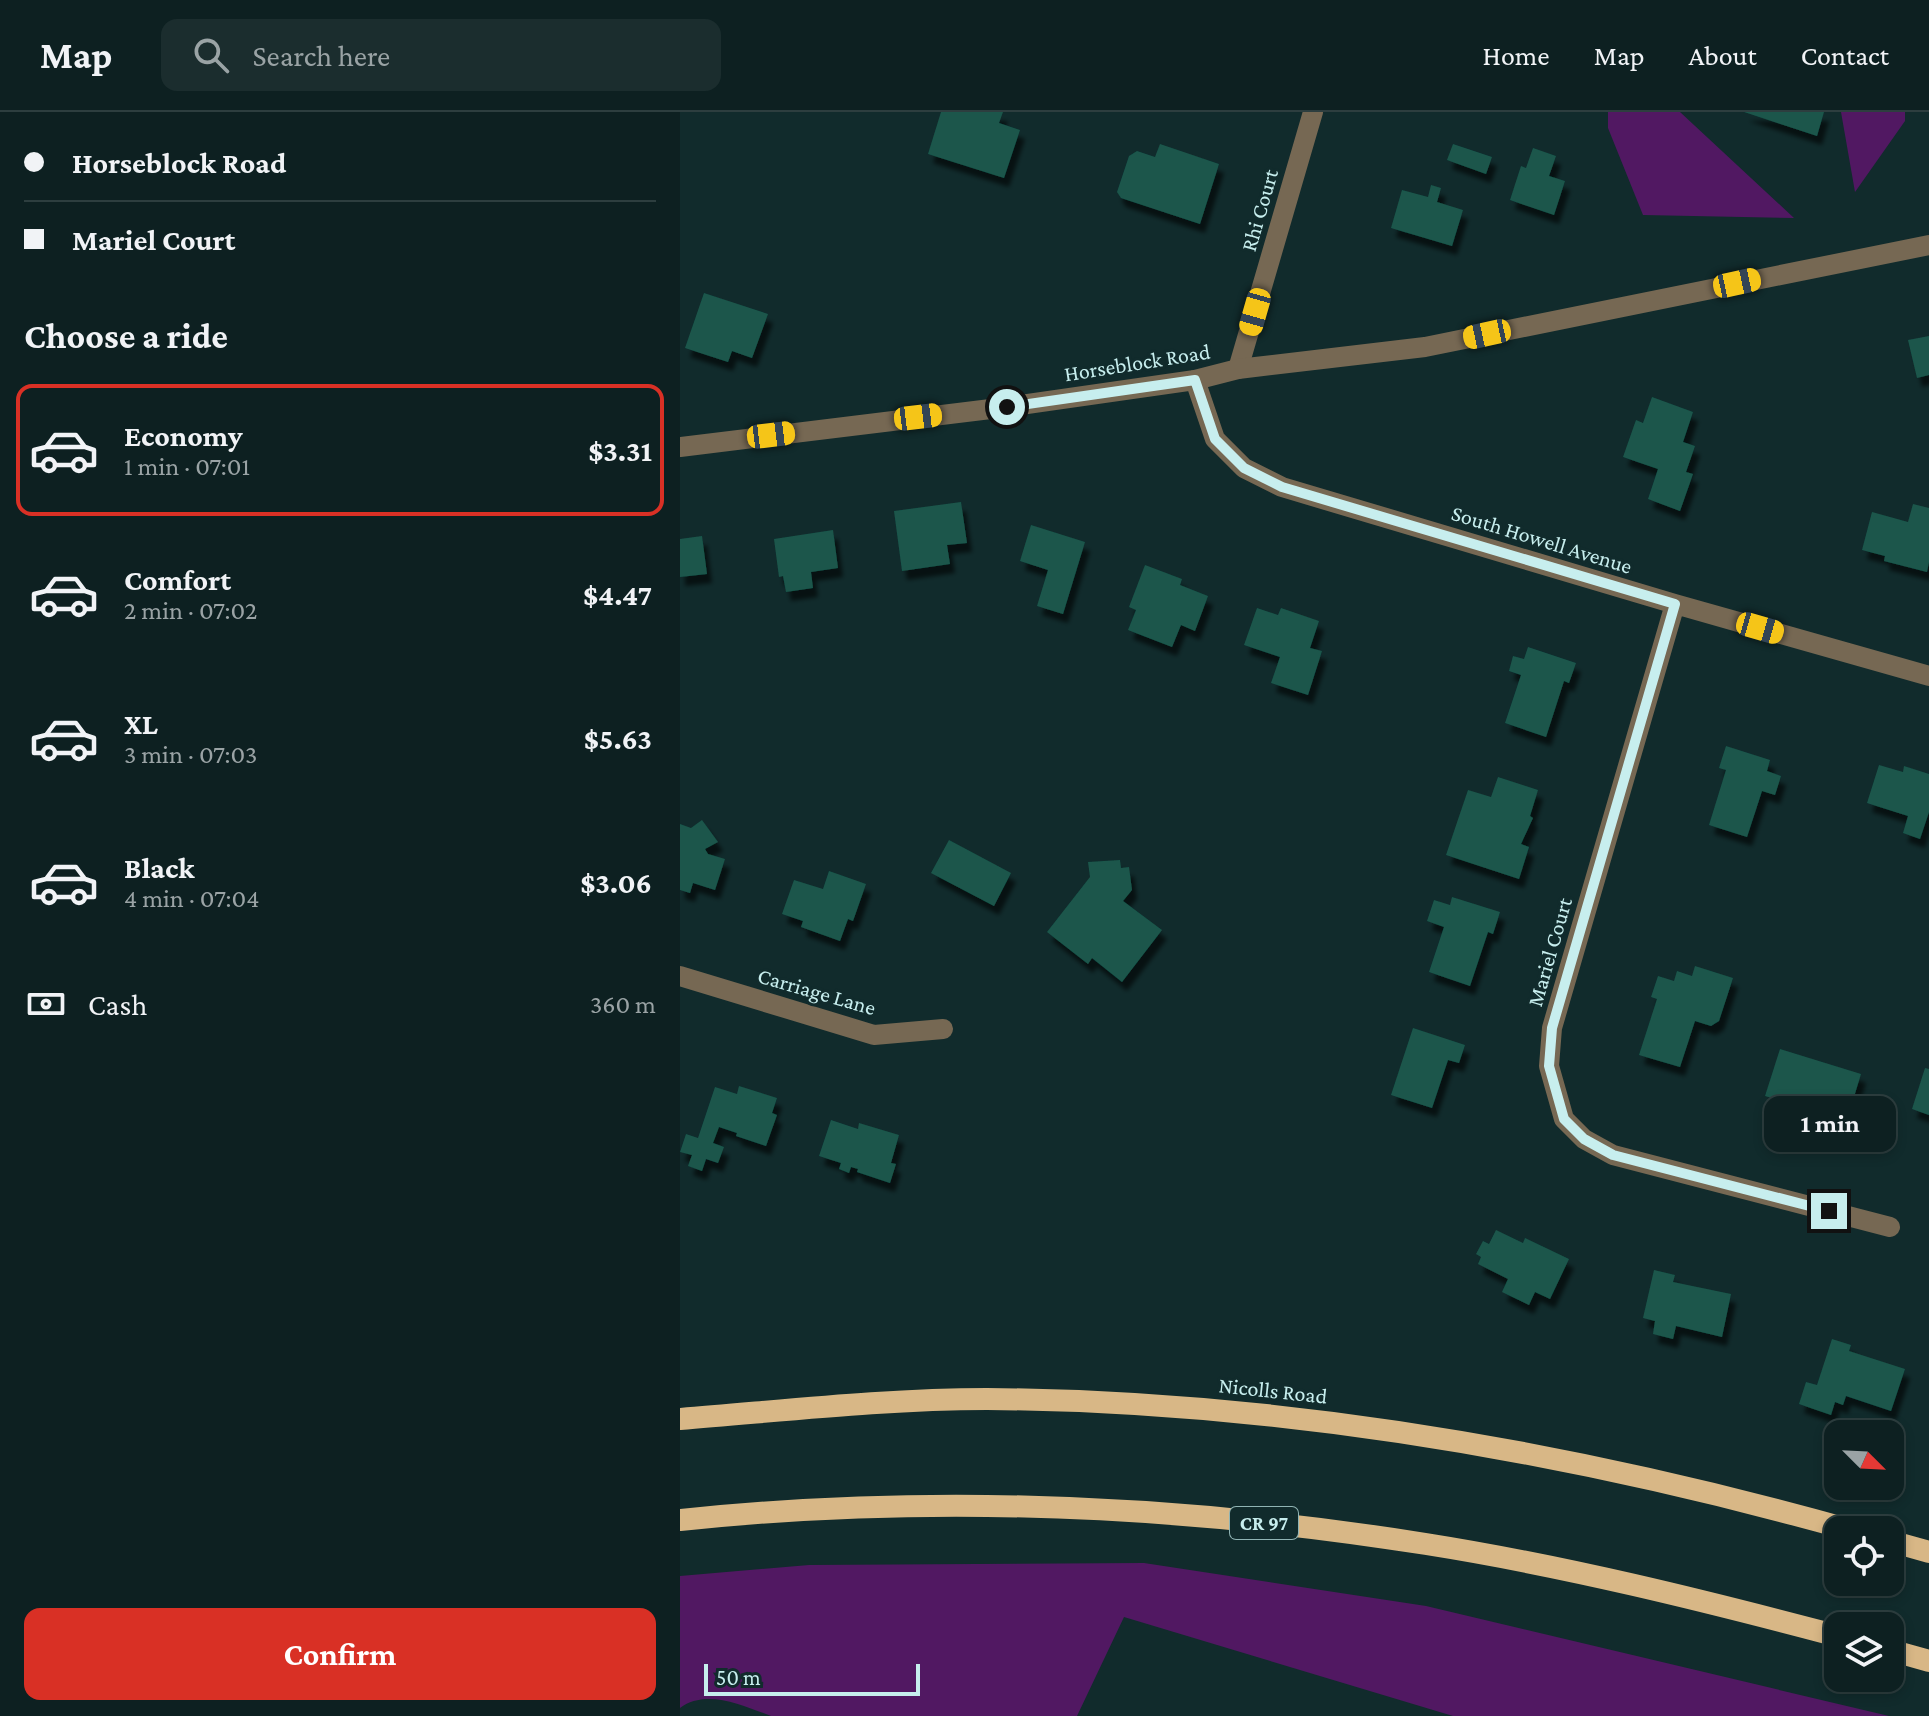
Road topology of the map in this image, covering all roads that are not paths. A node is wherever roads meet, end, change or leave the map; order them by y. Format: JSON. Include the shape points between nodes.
{"nodes":[{"id":1,"x":1313,"y":112,"type":"edge"},
{"id":2,"x":1929,"y":245,"type":"edge"},
{"id":3,"x":1238,"y":369,"type":"junction"},
{"id":4,"x":1195,"y":380,"type":"junction"},
{"id":5,"x":680,"y":447,"type":"edge"},
{"id":6,"x":1675,"y":604,"type":"junction"},
{"id":7,"x":1929,"y":676,"type":"edge"},
{"id":8,"x":680,"y":976,"type":"edge"},
{"id":9,"x":943,"y":1029,"type":"dead end"},
{"id":10,"x":1890,"y":1227,"type":"dead end"},
{"id":11,"x":680,"y":1419,"type":"edge"},
{"id":12,"x":680,"y":1520,"type":"edge"},
{"id":13,"x":1824,"y":1523,"type":"edge"},
{"id":14,"x":1904,"y":1545,"type":"edge"},
{"id":15,"x":1929,"y":1552,"type":"edge"},
{"id":16,"x":1824,"y":1632,"type":"edge"},
{"id":17,"x":1904,"y":1654,"type":"edge"},
{"id":18,"x":1929,"y":1661,"type":"edge"}],
"edges":[{"from":1,"to":3,"type":"street","name":"Rhi Court"},
{"from":2,"to":3,"type":"street","name":"Horseblock Road","via":[[1425,347]]},
{"from":3,"to":4,"type":"street","name":"Horseblock Road"},
{"from":4,"to":5,"type":"street","name":"Horseblock Road"},
{"from":4,"to":6,"type":"street","name":"South Howell Avenue","via":[[1215,439],[1244,468],[1282,487]]},
{"from":6,"to":7,"type":"street","name":"South Howell Avenue"},
{"from":6,"to":10,"type":"street","name":"Mariel Court","via":[[1552,1028],[1549,1066],[1564,1119],[1584,1139],[1613,1155]]},
{"from":8,"to":9,"type":"street","name":"Carriage Lane","via":[[874,1035]]},
{"from":11,"to":13,"type":"highway","name":"Nicolls Road","via":[[986,1399],[1290,1416],[1607,1468]]},
{"from":12,"to":16,"type":"highway","number":"CR 97","via":[[948,1508],[1219,1518],[1399,1540],[1534,1564]]},
{"from":14,"to":15,"type":"highway"},
{"from":17,"to":18,"type":"highway"}]}
